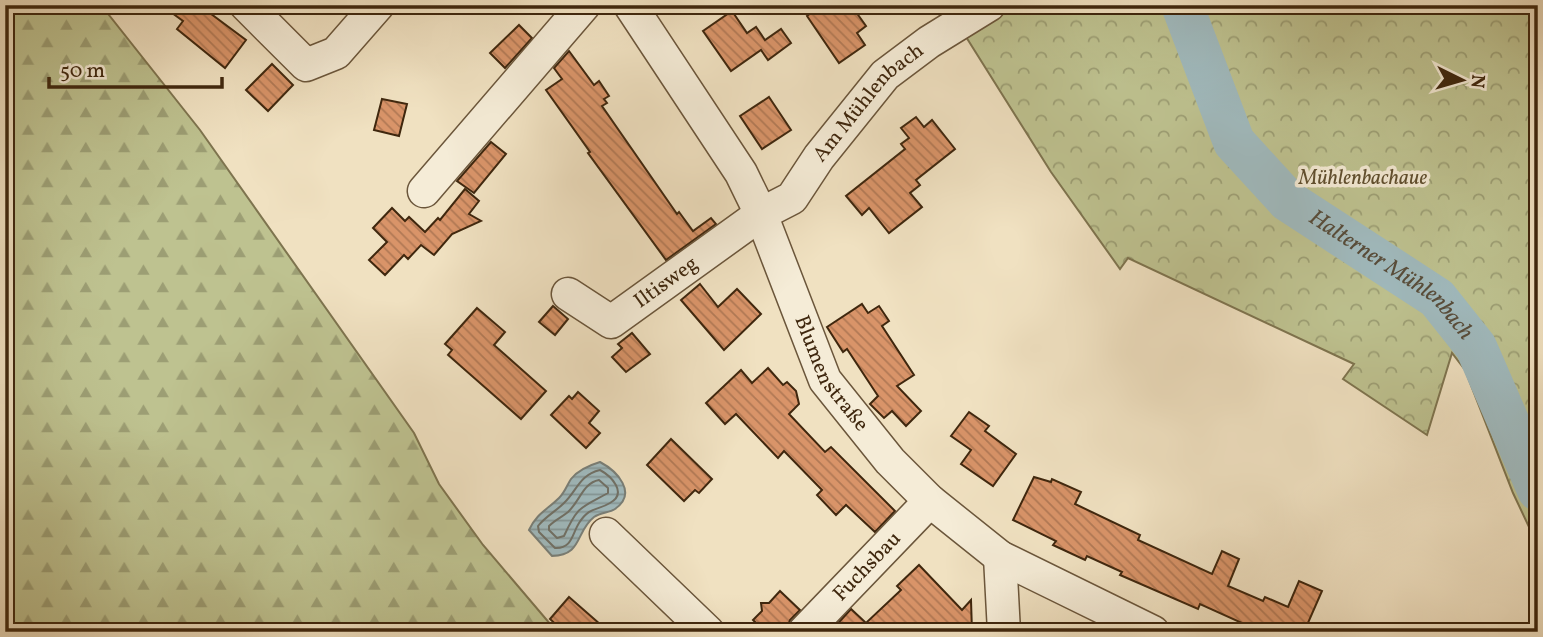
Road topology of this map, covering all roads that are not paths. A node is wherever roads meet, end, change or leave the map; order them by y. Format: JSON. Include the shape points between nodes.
{"nodes":[{"id":1,"x":246,"y":5,"type":"edge"},
{"id":2,"x":378,"y":5,"type":"edge"},
{"id":3,"x":584,"y":5,"type":"edge"},
{"id":4,"x":630,"y":5,"type":"edge"},
{"id":5,"x":989,"y":5,"type":"edge"},
{"id":6,"x":424,"y":191,"type":"dead end"},
{"id":7,"x":761,"y":214,"type":"junction"},
{"id":8,"x":568,"y":294,"type":"dead end"},
{"id":9,"x":930,"y":501,"type":"junction"},
{"id":10,"x":606,"y":534,"type":"dead end"},
{"id":11,"x":1000,"y":557,"type":"junction"},
{"id":12,"x":708,"y":632,"type":"edge"},
{"id":13,"x":804,"y":632,"type":"edge"},
{"id":14,"x":1004,"y":632,"type":"edge"},
{"id":15,"x":1153,"y":632,"type":"edge"}],
"edges":[{"from":1,"to":2,"type":"street","via":[[306,65],[336,53]]},
{"from":3,"to":6,"type":"street"},
{"from":4,"to":7,"type":"street","name":"Blumenstraße","via":[[741,173]]},
{"from":5,"to":7,"type":"street","name":"Am Mühlenbach","via":[[885,75],[792,198]]},
{"from":7,"to":8,"type":"street","name":"Iltisweg","via":[[611,322]]},
{"from":7,"to":9,"type":"street","name":"Blumenstraße","via":[[825,380],[890,461]]},
{"from":9,"to":11,"type":"street","name":"Blumenstraße"},
{"from":9,"to":13,"type":"street","name":"Fuchsbau"},
{"from":10,"to":12,"type":"street"},
{"from":11,"to":14,"type":"street"},
{"from":11,"to":15,"type":"street","name":"Blumenstraße"}]}
